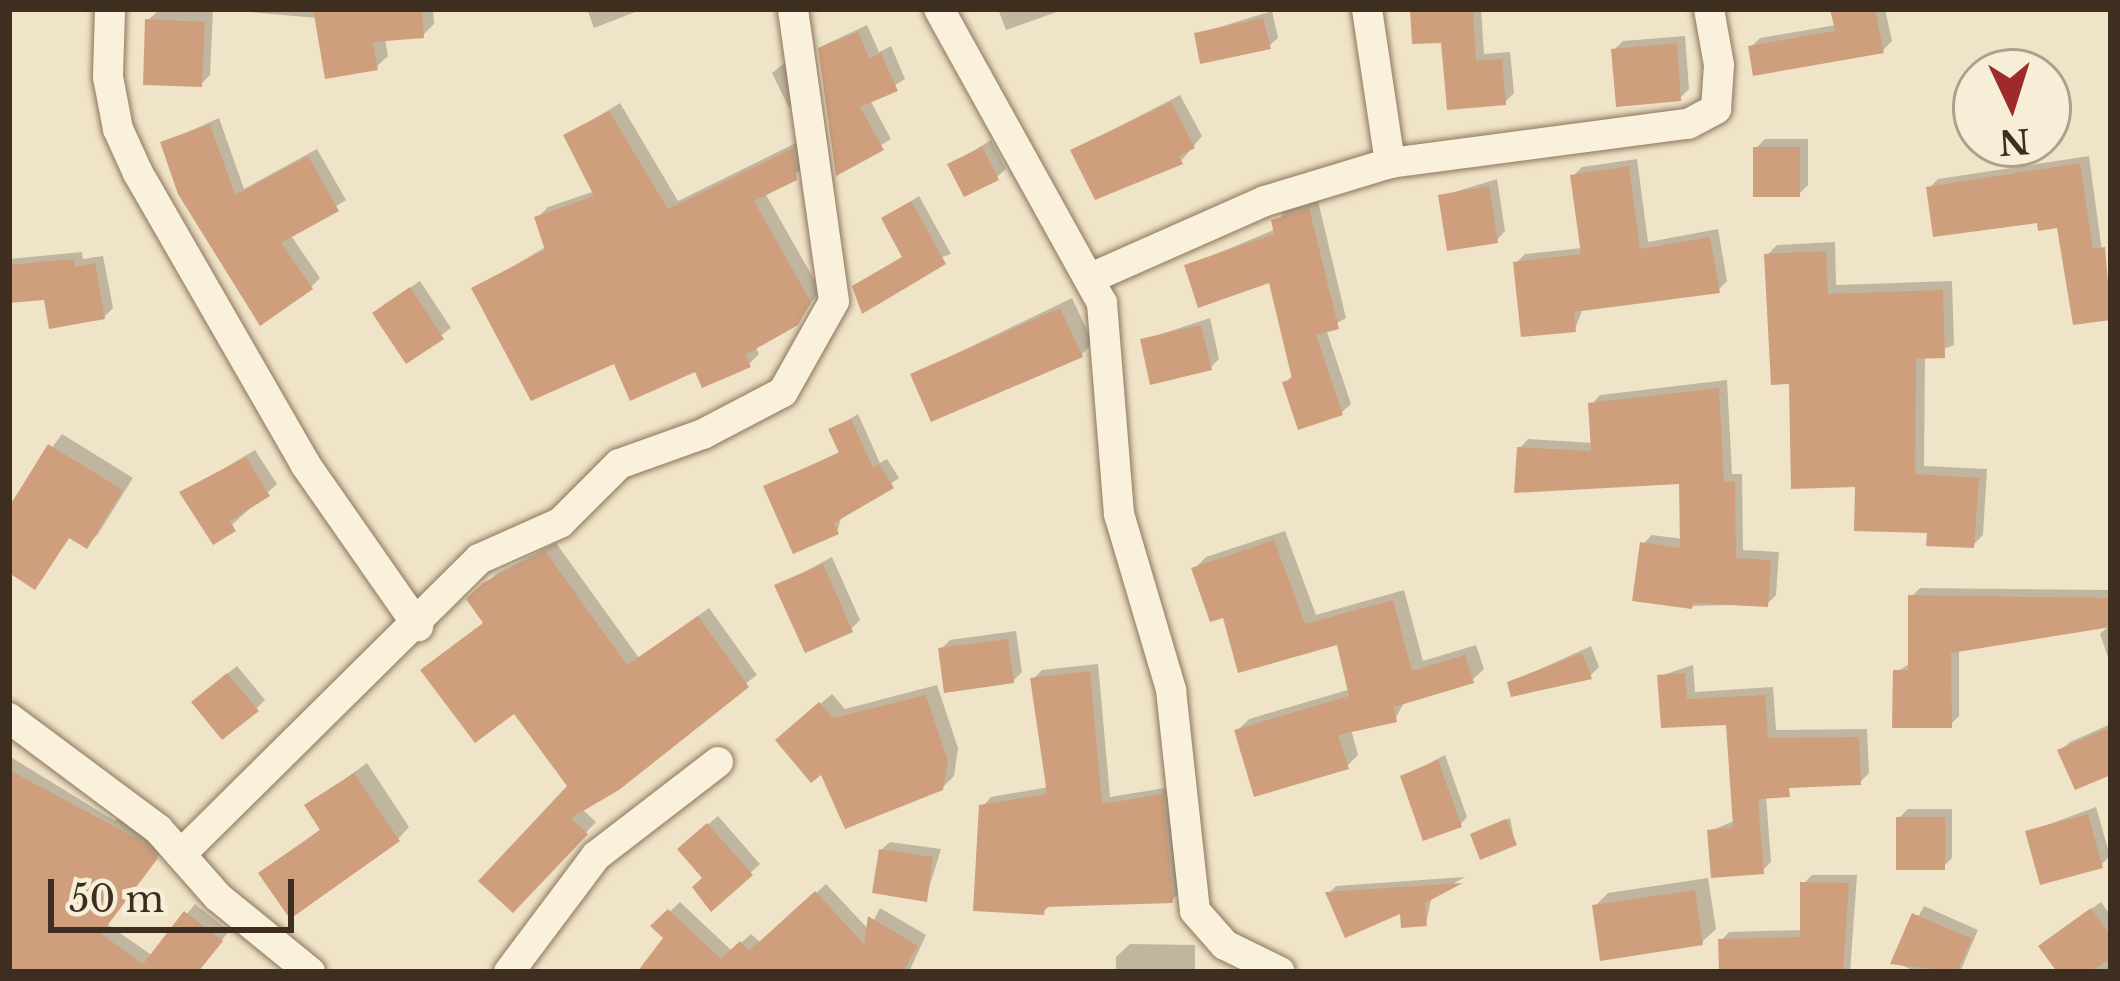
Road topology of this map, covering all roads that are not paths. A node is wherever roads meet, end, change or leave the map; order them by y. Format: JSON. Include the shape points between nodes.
{"nodes":[{"id":1,"x":110,"y":9,"type":"edge"},
{"id":2,"x":793,"y":9,"type":"edge"},
{"id":3,"x":939,"y":9,"type":"edge"},
{"id":4,"x":1367,"y":9,"type":"edge"},
{"id":5,"x":1708,"y":9,"type":"edge"},
{"id":6,"x":1390,"y":163,"type":"junction"},
{"id":7,"x":1091,"y":278,"type":"junction"},
{"id":8,"x":418,"y":626,"type":"junction"},
{"id":9,"x":9,"y":718,"type":"edge"},
{"id":10,"x":718,"y":762,"type":"dead end"},
{"id":11,"x":181,"y":854,"type":"junction"},
{"id":12,"x":310,"y":972,"type":"edge"},
{"id":13,"x":509,"y":972,"type":"edge"},
{"id":14,"x":1280,"y":972,"type":"edge"}],
"edges":[{"from":1,"to":8,"type":"street","via":[[108,77],[118,129],[160,215],[219,304],[305,464]]},
{"from":2,"to":8,"type":"street","via":[[834,301],[783,392],[703,434],[619,464],[560,523],[479,559]]},
{"from":3,"to":7,"type":"street"},
{"from":4,"to":6,"type":"street"},
{"from":5,"to":6,"type":"street","via":[[1719,65],[1716,110],[1688,124]]},
{"from":6,"to":7,"type":"street","via":[[1265,201]]},
{"from":7,"to":14,"type":"street","via":[[1102,303],[1119,514],[1171,690],[1185,769],[1195,910],[1225,946]]},
{"from":8,"to":11,"type":"street"},
{"from":9,"to":11,"type":"street"},
{"from":10,"to":13,"type":"street","via":[[596,856]]},
{"from":11,"to":12,"type":"street","via":[[262,939]]}]}
